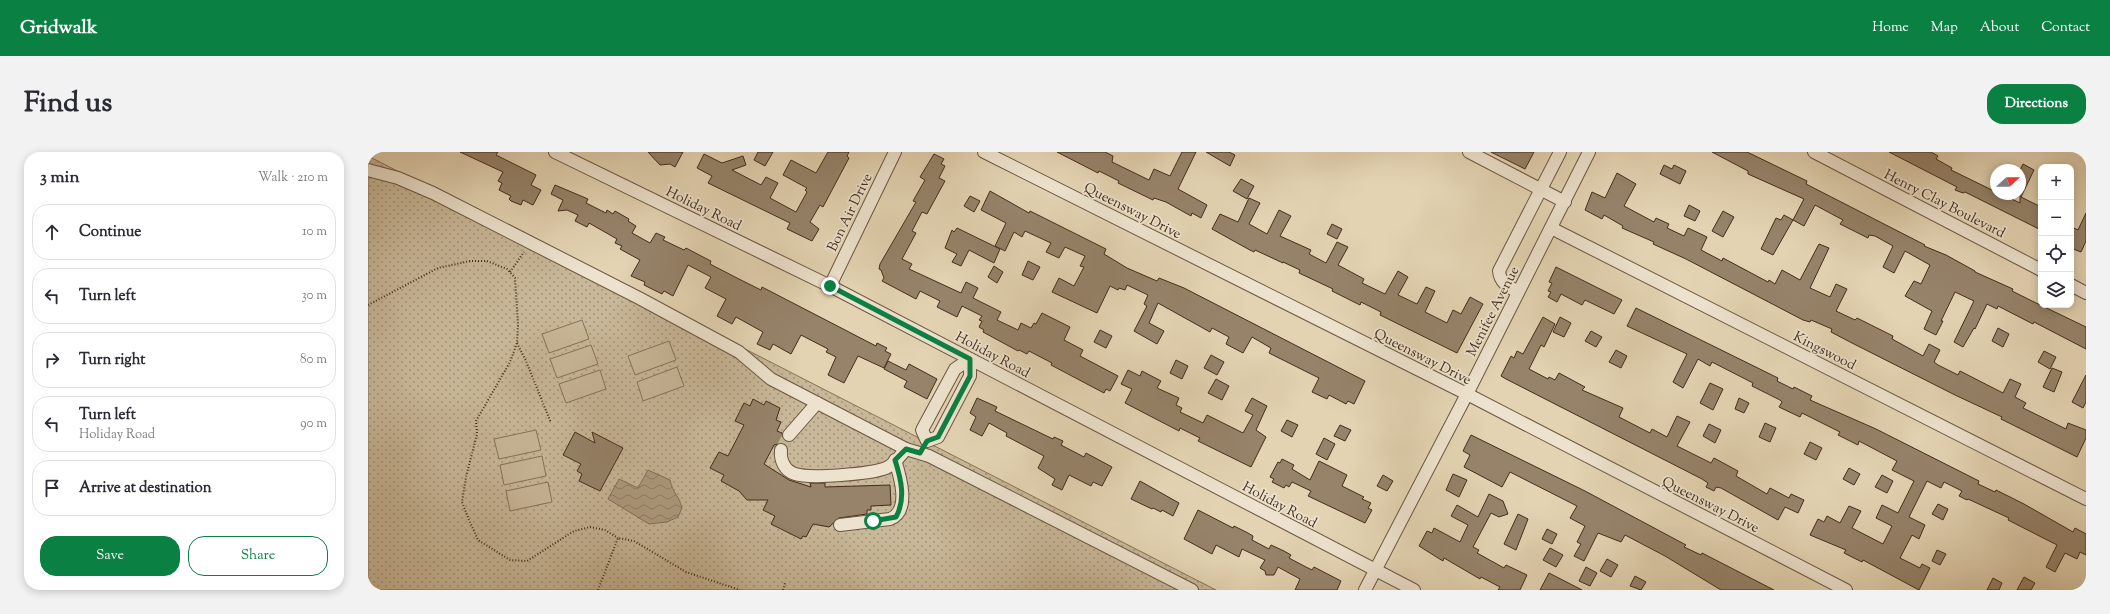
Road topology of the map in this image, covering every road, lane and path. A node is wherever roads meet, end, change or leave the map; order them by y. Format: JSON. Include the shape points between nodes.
{"nodes":[{"id":1,"x":555,"y":152,"type":"edge"},
{"id":2,"x":895,"y":152,"type":"edge"},
{"id":3,"x":984,"y":152,"type":"edge"},
{"id":4,"x":1469,"y":152,"type":"edge"},
{"id":5,"x":1560,"y":152,"type":"edge"},
{"id":6,"x":1589,"y":152,"type":"edge"},
{"id":7,"x":1814,"y":152,"type":"edge"},
{"id":8,"x":368,"y":170,"type":"edge"},
{"id":9,"x":1541,"y":189,"type":"junction"},
{"id":10,"x":1565,"y":202,"type":"junction"},
{"id":11,"x":1551,"y":228,"type":"junction"},
{"id":12,"x":529,"y":243,"type":"junction"},
{"id":13,"x":2038,"y":268,"type":"edge"},
{"id":14,"x":510,"y":272,"type":"junction"},
{"id":15,"x":830,"y":286,"type":"junction"},
{"id":16,"x":2074,"y":287,"type":"edge"},
{"id":17,"x":1518,"y":292,"type":"junction"},
{"id":18,"x":2086,"y":293,"type":"edge"},
{"id":19,"x":368,"y":304,"type":"edge"},
{"id":20,"x":516,"y":343,"type":"junction"},
{"id":21,"x":970,"y":359,"type":"junction"},
{"id":22,"x":1467,"y":394,"type":"junction"},
{"id":23,"x":817,"y":403,"type":"junction"},
{"id":24,"x":551,"y":423,"type":"dead end"},
{"id":25,"x":789,"y":435,"type":"tunnel mouth"},
{"id":26,"x":927,"y":441,"type":"junction"},
{"id":27,"x":906,"y":449,"type":"junction"},
{"id":28,"x":781,"y":450,"type":"tunnel mouth"},
{"id":29,"x":920,"y":453,"type":"junction"},
{"id":30,"x":895,"y":460,"type":"junction"},
{"id":31,"x":2086,"y":499,"type":"edge"},
{"id":32,"x":840,"y":524,"type":"dead end"},
{"id":33,"x":618,"y":538,"type":"junction"},
{"id":34,"x":1375,"y":570,"type":"junction"},
{"id":35,"x":785,"y":583,"type":"dead end"},
{"id":36,"x":598,"y":590,"type":"edge"},
{"id":37,"x":740,"y":590,"type":"edge"},
{"id":38,"x":783,"y":590,"type":"edge"},
{"id":39,"x":1192,"y":590,"type":"edge"},
{"id":40,"x":1365,"y":590,"type":"edge"},
{"id":41,"x":1414,"y":590,"type":"edge"},
{"id":42,"x":1846,"y":590,"type":"edge"}],
"edges":[{"from":1,"to":15,"type":"street","name":"Holiday Road"},
{"from":2,"to":15,"type":"street","name":"Bon Air Drive"},
{"from":3,"to":22,"type":"street","name":"Queensway Drive"},
{"from":4,"to":9,"type":"street"},
{"from":5,"to":9,"type":"street"},
{"from":6,"to":10,"type":"street","name":"Menifee Avenue"},
{"from":7,"to":13,"type":"street","name":"Henry Clay Boulevard"},
{"from":8,"to":12,"type":"street","via":[[398,178],[433,193]]},
{"from":9,"to":10,"type":"street"},
{"from":9,"to":17,"type":"street","via":[[1499,271],[1506,286]]},
{"from":10,"to":11,"type":"street","name":"Menifee Avenue"},
{"from":11,"to":17,"type":"street","name":"Menifee Avenue"},
{"from":11,"to":31,"type":"street","name":"Kingswood"},
{"from":12,"to":14,"type":"path"},
{"from":12,"to":23,"type":"street","via":[[640,298],[739,352],[771,379]]},
{"from":14,"to":19,"type":"path","via":[[496,263],[487,261],[453,264],[438,268]]},
{"from":14,"to":20,"type":"path","via":[[514,278],[517,300]]},
{"from":15,"to":21,"type":"street","name":"Holiday Road"},
{"from":16,"to":18,"type":"street"},
{"from":17,"to":22,"type":"street","name":"Menifee Avenue"},
{"from":20,"to":24,"type":"path","via":[[526,360]]},
{"from":20,"to":33,"type":"path","via":[[510,362],[476,421],[477,434],[462,502],[478,540],[510,560],[527,561],[574,531],[590,527],[605,530]]},
{"from":21,"to":26,"type":"street","via":[[970,376],[938,437]]},
{"from":21,"to":26,"type":"street","via":[[955,369],[922,430]]},
{"from":21,"to":34,"type":"street","name":"Holiday Road"},
{"from":22,"to":34,"type":"street","name":"Menifee Avenue"},
{"from":22,"to":42,"type":"street","name":"Queensway Drive"},
{"from":23,"to":25,"type":"street"},
{"from":23,"to":27,"type":"street"},
{"from":26,"to":29,"type":"street"},
{"from":27,"to":29,"type":"street"},
{"from":27,"to":30,"type":"street"},
{"from":28,"to":30,"type":"street","via":[[780,456],[785,468],[806,477],[874,471],[888,467]]},
{"from":29,"to":39,"type":"street"},
{"from":30,"to":32,"type":"street","via":[[902,493],[900,510],[896,517]]},
{"from":33,"to":36,"type":"path"},
{"from":33,"to":37,"type":"path","via":[[634,542],[686,572]]},
{"from":34,"to":40,"type":"street","name":"Menifee Avenue"},
{"from":34,"to":41,"type":"street","name":"Holiday Road"},
{"from":35,"to":38,"type":"path"}]}
